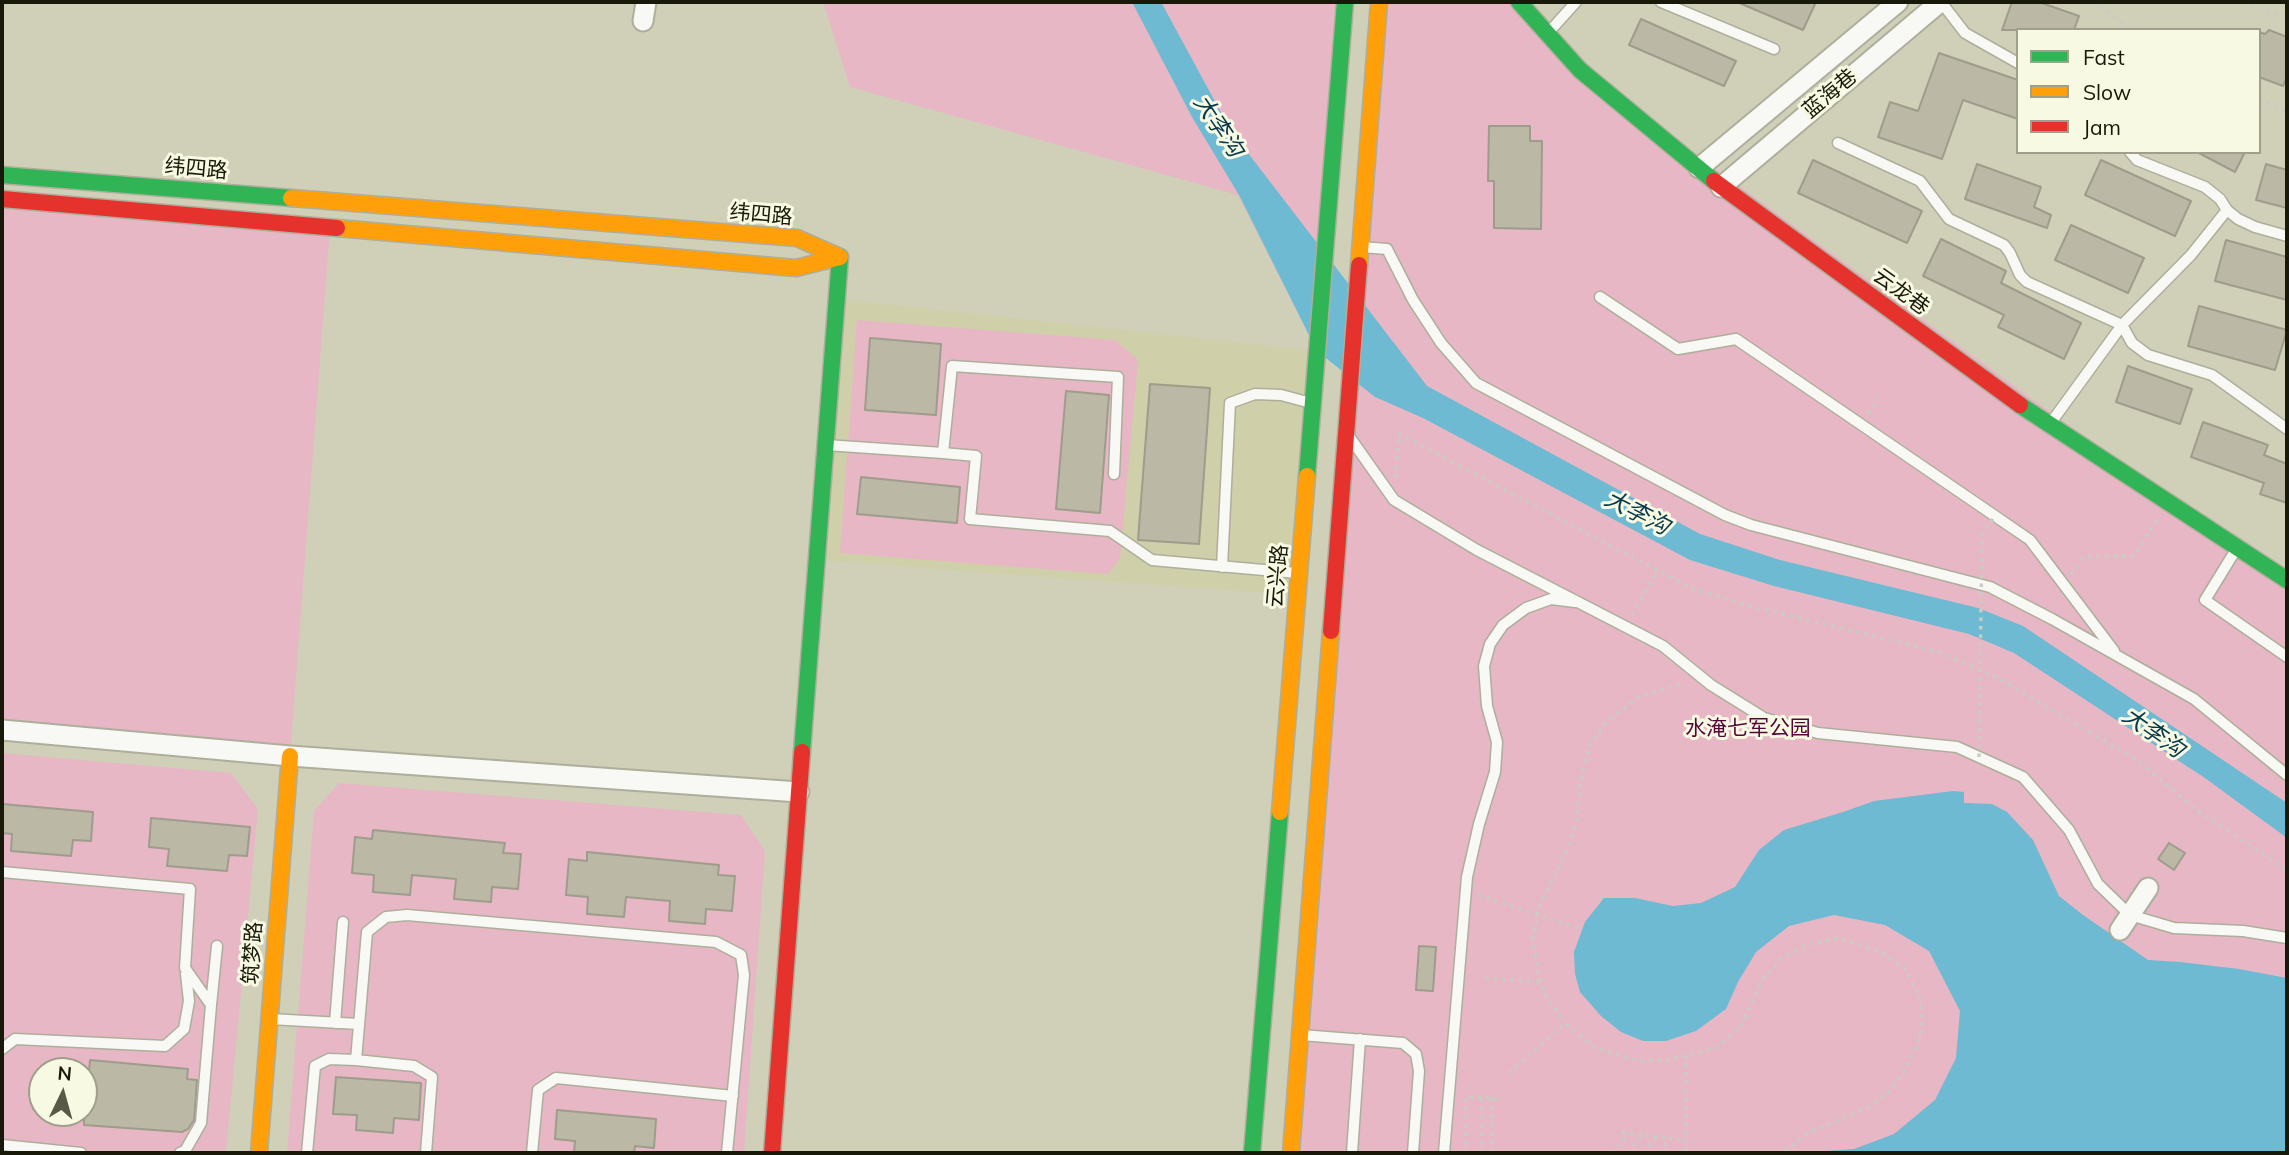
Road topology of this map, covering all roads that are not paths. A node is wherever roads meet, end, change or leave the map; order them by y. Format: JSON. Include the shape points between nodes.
{"nodes":[{"id":1,"x":1345,"y":2,"type":"edge"},
{"id":2,"x":1380,"y":2,"type":"edge"},
{"id":3,"x":1519,"y":2,"type":"edge"},
{"id":4,"x":1576,"y":2,"type":"edge"},
{"id":5,"x":1661,"y":2,"type":"edge"},
{"id":6,"x":1898,"y":2,"type":"edge"},
{"id":7,"x":1940,"y":2,"type":"edge"},
{"id":8,"x":1548,"y":34,"type":"junction"},
{"id":9,"x":1774,"y":49,"type":"dead end"},
{"id":10,"x":2016,"y":61,"type":"edge"},
{"id":11,"x":1838,"y":143,"type":"dead end"},
{"id":12,"x":2132,"y":154,"type":"edge"},
{"id":13,"x":1699,"y":168,"type":"junction"},
{"id":14,"x":2,"y":175,"type":"edge"},
{"id":15,"x":1721,"y":187,"type":"junction"},
{"id":16,"x":2,"y":199,"type":"edge"},
{"id":17,"x":2227,"y":209,"type":"junction"},
{"id":18,"x":2287,"y":236,"type":"edge"},
{"id":19,"x":1360,"y":254,"type":"junction"},
{"id":20,"x":840,"y":257,"type":"junction"},
{"id":21,"x":1600,"y":297,"type":"dead end"},
{"id":22,"x":2122,"y":325,"type":"junction"},
{"id":23,"x":1313,"y":403,"type":"junction"},
{"id":24,"x":2050,"y":424,"type":"junction"},
{"id":25,"x":2287,"y":429,"type":"edge"},
{"id":26,"x":1346,"y":433,"type":"junction"},
{"id":27,"x":826,"y":445,"type":"junction"},
{"id":28,"x":943,"y":453,"type":"junction"},
{"id":29,"x":1114,"y":474,"type":"dead end"},
{"id":30,"x":2238,"y":548,"type":"junction"},
{"id":31,"x":1222,"y":567,"type":"junction"},
{"id":32,"x":1299,"y":574,"type":"junction"},
{"id":33,"x":2287,"y":580,"type":"edge"},
{"id":34,"x":1582,"y":603,"type":"junction"},
{"id":35,"x":2118,"y":656,"type":"junction"},
{"id":36,"x":2287,"y":657,"type":"edge"},
{"id":37,"x":2,"y":730,"type":"edge"},
{"id":38,"x":290,"y":756,"type":"junction"},
{"id":39,"x":2287,"y":775,"type":"edge"},
{"id":40,"x":799,"y":792,"type":"junction"},
{"id":41,"x":2,"y":872,"type":"edge"},
{"id":42,"x":2148,"y":888,"type":"dead end"},
{"id":43,"x":343,"y":922,"type":"dead end"},
{"id":44,"x":2125,"y":923,"type":"junction"},
{"id":45,"x":2287,"y":938,"type":"edge"},
{"id":46,"x":217,"y":946,"type":"dead end"},
{"id":47,"x":185,"y":968,"type":"junction"},
{"id":48,"x":211,"y":1005,"type":"junction"},
{"id":49,"x":269,"y":1018,"type":"junction"},
{"id":50,"x":335,"y":1023,"type":"junction"},
{"id":51,"x":359,"y":1024,"type":"junction"},
{"id":52,"x":1300,"y":1035,"type":"junction"},
{"id":53,"x":1360,"y":1040,"type":"junction"},
{"id":54,"x":2,"y":1049,"type":"edge"},
{"id":55,"x":356,"y":1060,"type":"junction"},
{"id":56,"x":733,"y":1096,"type":"junction"},
{"id":57,"x":2,"y":1145,"type":"edge"},
{"id":58,"x":81,"y":1153,"type":"edge"},
{"id":59,"x":180,"y":1153,"type":"edge"},
{"id":60,"x":259,"y":1153,"type":"edge"},
{"id":61,"x":307,"y":1153,"type":"edge"},
{"id":62,"x":426,"y":1153,"type":"edge"},
{"id":63,"x":532,"y":1153,"type":"edge"},
{"id":64,"x":727,"y":1153,"type":"edge"},
{"id":65,"x":772,"y":1153,"type":"edge"},
{"id":66,"x":1252,"y":1153,"type":"edge"},
{"id":67,"x":1291,"y":1153,"type":"edge"},
{"id":68,"x":1352,"y":1153,"type":"edge"},
{"id":69,"x":1413,"y":1153,"type":"edge"},
{"id":70,"x":1444,"y":1153,"type":"edge"}],
"edges":[{"from":1,"to":23,"type":"street","name":"云兴路"},
{"from":2,"to":19,"type":"street"},
{"from":3,"to":8,"type":"street","name":"云龙巷"},
{"from":4,"to":8,"type":"lane"},
{"from":5,"to":9,"type":"lane"},
{"from":6,"to":13,"type":"street","name":"蓝海巷"},
{"from":7,"to":10,"type":"lane","via":[[1965,33]]},
{"from":7,"to":15,"type":"street","name":"蓝海巷"},
{"from":8,"to":13,"type":"street","name":"云龙巷","via":[[1580,70]]},
{"from":11,"to":22,"type":"lane","via":[[1920,181],[1949,219],[2004,245],[2027,282]]},
{"from":12,"to":17,"type":"lane","via":[[2205,187]]},
{"from":13,"to":15,"type":"street","name":"云龙巷"},
{"from":14,"to":20,"type":"street","name":"纬四路","via":[[797,238]]},
{"from":15,"to":24,"type":"street","name":"云龙巷"},
{"from":16,"to":20,"type":"street","via":[[796,268]]},
{"from":17,"to":18,"type":"lane","via":[[2255,227]]},
{"from":17,"to":22,"type":"lane","via":[[2191,254]]},
{"from":19,"to":26,"type":"street"},
{"from":19,"to":35,"type":"lane","via":[[1387,249],[1441,343],[1476,383],[1725,515],[1990,586]]},
{"from":20,"to":27,"type":"street"},
{"from":21,"to":35,"type":"lane","via":[[1678,349],[1736,339],[2030,540]]},
{"from":22,"to":24,"type":"lane"},
{"from":22,"to":25,"type":"lane","via":[[2132,343],[2148,355],[2212,375]]},
{"from":23,"to":31,"type":"lane","via":[[1255,394],[1230,402]]},
{"from":23,"to":32,"type":"street","name":"云兴路"},
{"from":24,"to":30,"type":"street","name":"云龙巷"},
{"from":26,"to":34,"type":"lane","via":[[1394,500],[1477,550]]},
{"from":26,"to":52,"type":"street"},
{"from":27,"to":28,"type":"lane"},
{"from":27,"to":40,"type":"street"},
{"from":28,"to":29,"type":"lane","via":[[952,366],[1118,377]]},
{"from":28,"to":31,"type":"lane","via":[[976,456],[970,519],[1110,531],[1152,560]]},
{"from":30,"to":33,"type":"street","name":"云龙巷"},
{"from":30,"to":36,"type":"lane","via":[[2205,600]]},
{"from":31,"to":32,"type":"lane"},
{"from":32,"to":66,"type":"street","name":"云兴路"},
{"from":34,"to":44,"type":"lane","via":[[1663,646],[1764,718],[1818,733],[1957,747],[2023,777],[2069,830]]},
{"from":34,"to":70,"type":"lane","via":[[1551,599],[1526,608],[1503,625],[1490,644],[1484,666],[1487,706],[1497,742],[1495,772],[1467,877]]},
{"from":35,"to":39,"type":"lane","via":[[2194,699]]},
{"from":37,"to":38,"type":"street"},
{"from":38,"to":40,"type":"street"},
{"from":38,"to":49,"type":"street","name":"筑梦路"},
{"from":40,"to":65,"type":"street"},
{"from":41,"to":47,"type":"lane","via":[[190,889]]},
{"from":42,"to":44,"type":"street"},
{"from":43,"to":50,"type":"lane"},
{"from":44,"to":45,"type":"lane"},
{"from":46,"to":48,"type":"lane"},
{"from":47,"to":48,"type":"lane"},
{"from":47,"to":54,"type":"lane","via":[[190,1001],[184,1028],[165,1046],[15,1039]]},
{"from":48,"to":59,"type":"lane","via":[[201,1123]]},
{"from":49,"to":50,"type":"lane"},
{"from":49,"to":60,"type":"street","name":"筑梦路"},
{"from":50,"to":51,"type":"lane"},
{"from":51,"to":55,"type":"lane"},
{"from":51,"to":56,"type":"lane","via":[[367,932],[386,916],[716,942],[741,955],[744,975]]},
{"from":52,"to":53,"type":"lane"},
{"from":52,"to":67,"type":"street"},
{"from":53,"to":68,"type":"lane"},
{"from":53,"to":69,"type":"lane","via":[[1402,1043],[1416,1054],[1419,1071]]},
{"from":55,"to":61,"type":"lane","via":[[329,1059],[315,1066]]},
{"from":55,"to":62,"type":"lane","via":[[414,1066],[432,1077]]},
{"from":56,"to":63,"type":"lane","via":[[556,1078],[538,1090]]},
{"from":56,"to":64,"type":"lane"},
{"from":57,"to":58,"type":"lane"}]}
